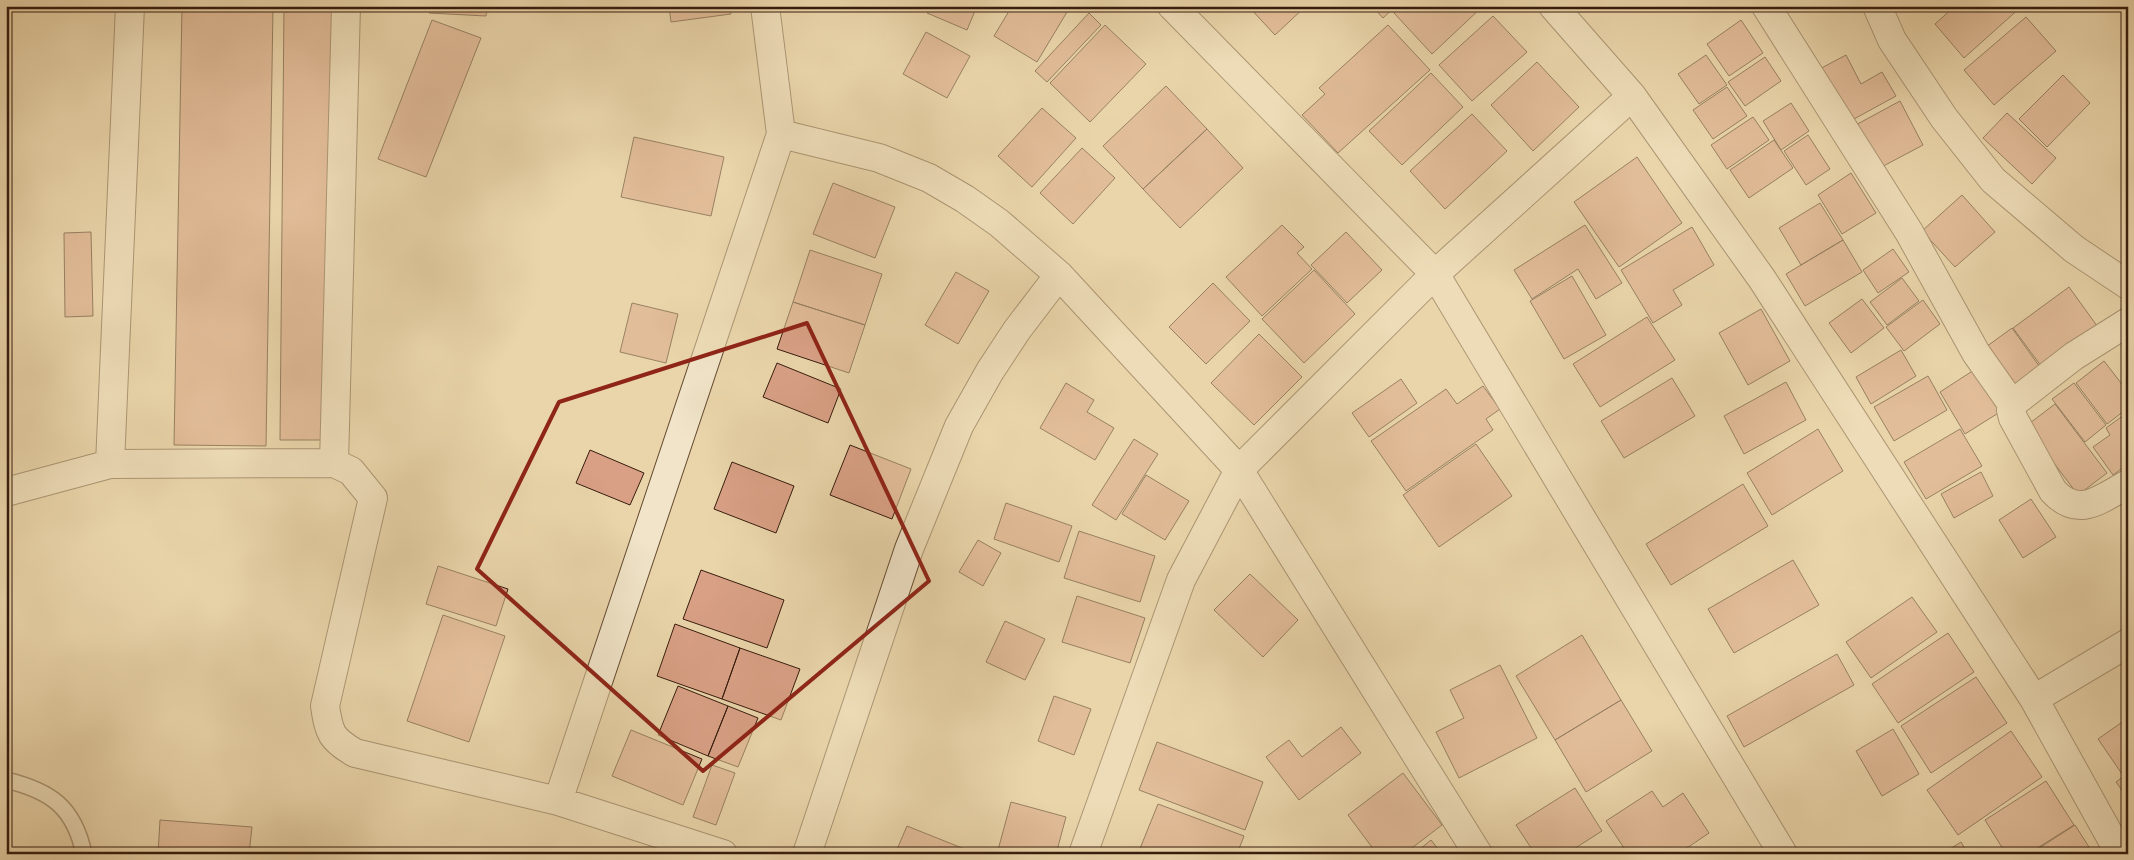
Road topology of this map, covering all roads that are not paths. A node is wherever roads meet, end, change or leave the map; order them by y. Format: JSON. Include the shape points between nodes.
{"nodes":[{"id":1,"x":130,"y":6,"type":"edge"},
{"id":2,"x":346,"y":6,"type":"edge"},
{"id":3,"x":765,"y":6,"type":"edge"},
{"id":4,"x":1172,"y":6,"type":"edge"},
{"id":5,"x":1553,"y":6,"type":"edge"},
{"id":6,"x":1766,"y":6,"type":"edge"},
{"id":7,"x":1877,"y":6,"type":"edge"},
{"id":8,"x":1632,"y":96,"type":"junction"},
{"id":9,"x":781,"y":134,"type":"junction"},
{"id":10,"x":1434,"y":274,"type":"junction"},
{"id":11,"x":1059,"y":275,"type":"junction"},
{"id":12,"x":2128,"y":286,"type":"edge"},
{"id":13,"x":2128,"y":322,"type":"edge"},
{"id":14,"x":2012,"y":404,"type":"junction"},
{"id":15,"x":334,"y":463,"type":"junction"},
{"id":16,"x":110,"y":464,"type":"junction"},
{"id":17,"x":1239,"y":470,"type":"junction"},
{"id":18,"x":2128,"y":484,"type":"edge"},
{"id":19,"x":6,"y":492,"type":"edge"},
{"id":20,"x":2128,"y":643,"type":"edge"},
{"id":21,"x":2034,"y":699,"type":"junction"},
{"id":22,"x":6,"y":780,"type":"edge"},
{"id":23,"x":558,"y":801,"type":"junction"},
{"id":24,"x":84,"y":854,"type":"edge"},
{"id":25,"x":723,"y":854,"type":"edge"},
{"id":26,"x":807,"y":854,"type":"edge"},
{"id":27,"x":1083,"y":854,"type":"edge"},
{"id":28,"x":1478,"y":854,"type":"edge"},
{"id":29,"x":1783,"y":854,"type":"edge"},
{"id":30,"x":2120,"y":854,"type":"edge"}],
"edges":[{"from":1,"to":16,"type":"street"},
{"from":2,"to":15,"type":"street"},
{"from":3,"to":9,"type":"street"},
{"from":4,"to":10,"type":"street"},
{"from":5,"to":8,"type":"street"},
{"from":6,"to":14,"type":"street","via":[[1909,232],[1976,353]]},
{"from":7,"to":12,"type":"street","via":[[1902,56],[1944,118],[1993,180],[2074,249]]},
{"from":8,"to":10,"type":"street"},
{"from":8,"to":21,"type":"street","via":[[1762,279]]},
{"from":9,"to":11,"type":"street","via":[[879,158],[929,178],[999,224]]},
{"from":9,"to":23,"type":"street"},
{"from":10,"to":17,"type":"street"},
{"from":10,"to":29,"type":"street"},
{"from":11,"to":17,"type":"street"},
{"from":11,"to":26,"type":"street","via":[[996,363],[959,426],[909,549]]},
{"from":13,"to":14,"type":"street","via":[[2074,356]]},
{"from":14,"to":18,"type":"street","via":[[2013,418],[2053,490],[2062,500],[2073,506],[2089,504]]},
{"from":15,"to":16,"type":"street"},
{"from":15,"to":23,"type":"street","via":[[351,471],[372,498],[325,706],[336,742],[355,753]]},
{"from":16,"to":19,"type":"street"},
{"from":17,"to":27,"type":"street","via":[[1180,580]]},
{"from":17,"to":28,"type":"street"},
{"from":20,"to":21,"type":"street"},
{"from":21,"to":30,"type":"street"},
{"from":22,"to":24,"type":"lane","via":[[45,793],[64,806],[80,836]]},
{"from":23,"to":25,"type":"street"}]}
